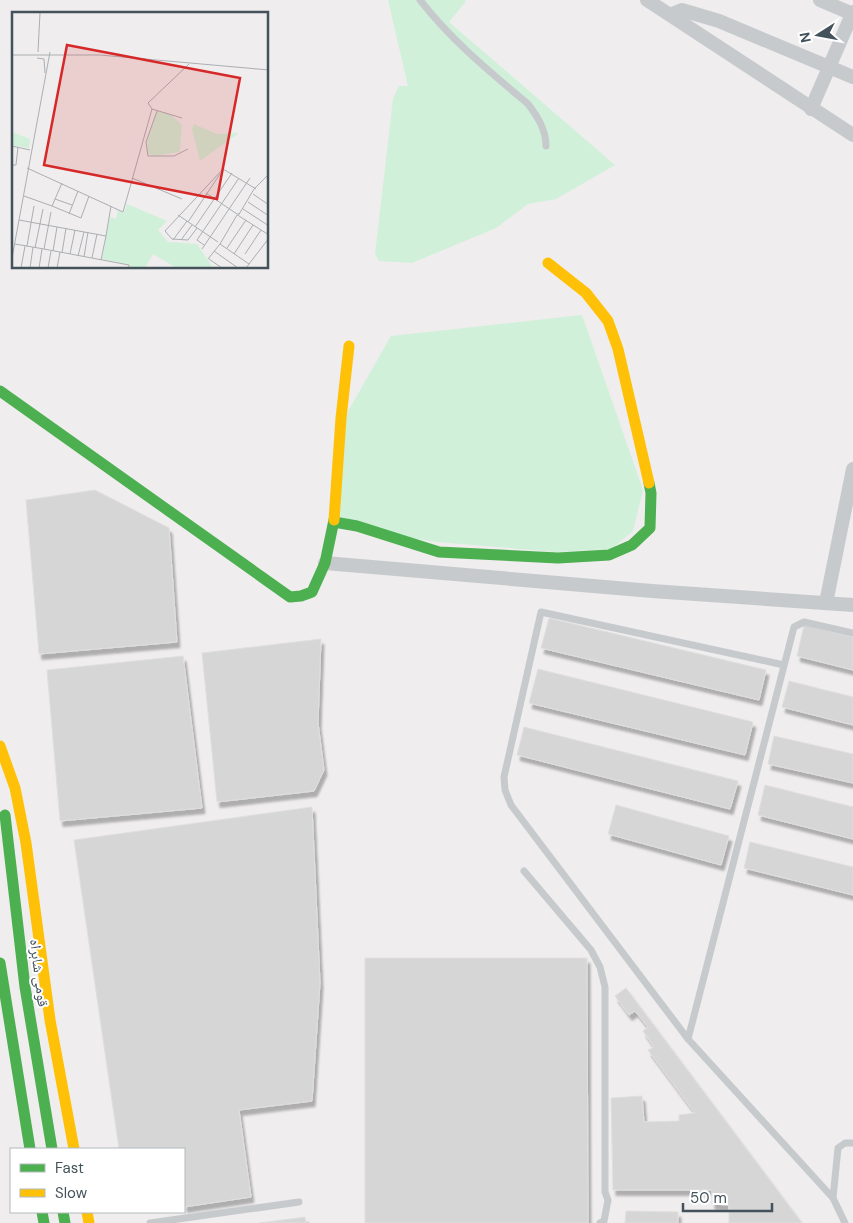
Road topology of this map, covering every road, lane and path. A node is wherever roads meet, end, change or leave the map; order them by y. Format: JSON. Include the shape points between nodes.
{"nodes":[{"id":1,"x":420,"y":0,"type":"edge"},
{"id":2,"x":647,"y":0,"type":"edge"},
{"id":3,"x":820,"y":0,"type":"edge"},
{"id":4,"x":853,"y":13,"type":"edge"},
{"id":5,"x":670,"y":15,"type":"junction"},
{"id":6,"x":830,"y":67,"type":"junction"},
{"id":7,"x":853,"y":77,"type":"edge"},
{"id":8,"x":811,"y":109,"type":"junction"},
{"id":9,"x":853,"y":135,"type":"edge"},
{"id":10,"x":546,"y":146,"type":"dead end"},
{"id":11,"x":548,"y":263,"type":"dead end"},
{"id":12,"x":349,"y":346,"type":"dead end"},
{"id":13,"x":0,"y":392,"type":"edge"},
{"id":14,"x":853,"y":469,"type":"edge"},
{"id":15,"x":334,"y":522,"type":"junction"},
{"id":16,"x":325,"y":563,"type":"junction"},
{"id":17,"x":826,"y":603,"type":"junction"},
{"id":18,"x":853,"y":605,"type":"edge"},
{"id":19,"x":853,"y":633,"type":"edge"},
{"id":20,"x":784,"y":665,"type":"junction"},
{"id":21,"x":0,"y":746,"type":"edge"},
{"id":22,"x":0,"y":770,"type":"edge"},
{"id":23,"x":2,"y":789,"type":"dead end"},
{"id":24,"x":4,"y":807,"type":"dead end"},
{"id":25,"x":524,"y":871,"type":"dead end"},
{"id":26,"x":0,"y":963,"type":"edge"},
{"id":27,"x":688,"y":1039,"type":"junction"},
{"id":28,"x":853,"y":1143,"type":"edge"},
{"id":29,"x":30,"y":1148,"type":"edge"},
{"id":30,"x":52,"y":1148,"type":"edge"},
{"id":31,"x":74,"y":1148,"type":"edge"},
{"id":32,"x":833,"y":1198,"type":"junction"},
{"id":33,"x":299,"y":1202,"type":"dead end"},
{"id":34,"x":150,"y":1223,"type":"edge"},
{"id":35,"x":600,"y":1223,"type":"edge"},
{"id":36,"x":845,"y":1223,"type":"edge"}],
"edges":[{"from":1,"to":10,"type":"lane","via":[[456,42],[528,104],[540,122]]},
{"from":2,"to":5,"type":"street"},
{"from":3,"to":4,"type":"street"},
{"from":4,"to":6,"type":"street"},
{"from":5,"to":6,"type":"street","via":[[687,10],[719,20]]},
{"from":5,"to":8,"type":"street"},
{"from":6,"to":7,"type":"street"},
{"from":6,"to":8,"type":"street"},
{"from":8,"to":9,"type":"street"},
{"from":11,"to":15,"type":"main road","via":[[586,293],[608,321],[618,349],[650,485],[650,528],[632,546],[609,555],[558,558],[439,552]]},
{"from":12,"to":15,"type":"main road","via":[[340,418]]},
{"from":13,"to":16,"type":"main road","via":[[290,597],[312,592]]},
{"from":14,"to":17,"type":"street"},
{"from":15,"to":16,"type":"main road"},
{"from":16,"to":17,"type":"street"},
{"from":17,"to":18,"type":"street"},
{"from":19,"to":20,"type":"lane","via":[[799,623],[794,627]]},
{"from":20,"to":27,"type":"lane"},
{"from":20,"to":27,"type":"lane","via":[[541,612],[504,777],[505,790],[511,805]]},
{"from":21,"to":31,"type":"main road","via":[[15,788],[26,843],[50,1020]]},
{"from":22,"to":23,"type":"main road"},
{"from":24,"to":30,"type":"main road","name":"قومی شاہراہ","via":[[25,987]]},
{"from":25,"to":35,"type":"lane","via":[[591,950],[605,987],[605,1192],[608,1200],[604,1221]]},
{"from":26,"to":29,"type":"main road","via":[[9,1048]]},
{"from":27,"to":32,"type":"lane"},
{"from":28,"to":32,"type":"lane","via":[[845,1143],[838,1148]]},
{"from":32,"to":36,"type":"lane"},
{"from":33,"to":34,"type":"lane"}]}
